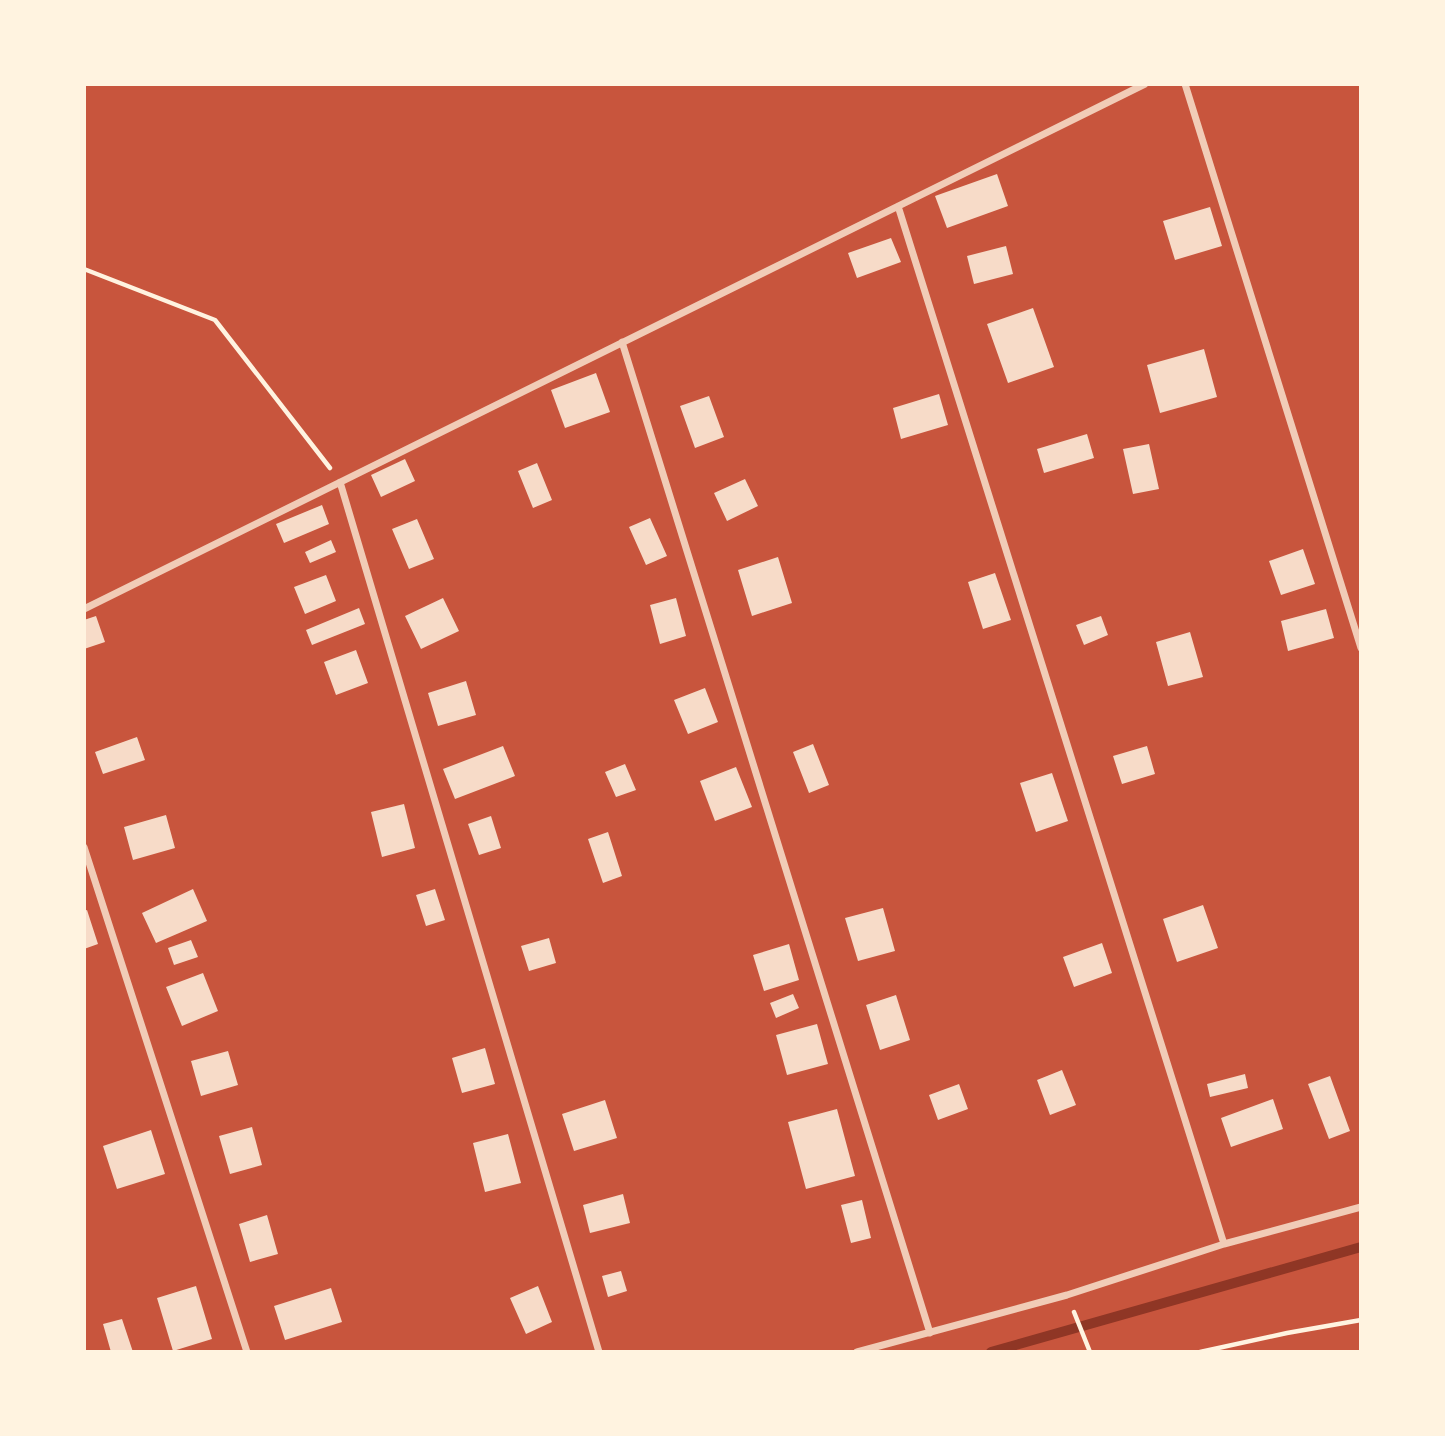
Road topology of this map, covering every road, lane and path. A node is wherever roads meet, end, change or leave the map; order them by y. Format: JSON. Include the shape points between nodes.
{"nodes":[{"id":1,"x":1145,"y":84,"type":"edge"},
{"id":2,"x":1185,"y":84,"type":"edge"},
{"id":3,"x":898,"y":206,"type":"junction"},
{"id":4,"x":84,"y":269,"type":"edge"},
{"id":5,"x":622,"y":342,"type":"junction"},
{"id":6,"x":340,"y":482,"type":"junction"},
{"id":7,"x":84,"y":609,"type":"edge"},
{"id":8,"x":1361,"y":648,"type":"edge"},
{"id":9,"x":84,"y":847,"type":"edge"},
{"id":10,"x":1361,"y":1207,"type":"edge"},
{"id":11,"x":1224,"y":1244,"type":"junction"},
{"id":12,"x":1067,"y":1295,"type":"junction"},
{"id":13,"x":1361,"y":1320,"type":"edge"},
{"id":14,"x":930,"y":1333,"type":"junction"},
{"id":15,"x":247,"y":1352,"type":"edge"},
{"id":16,"x":599,"y":1352,"type":"edge"},
{"id":17,"x":857,"y":1352,"type":"edge"},
{"id":18,"x":1090,"y":1352,"type":"edge"},
{"id":19,"x":1200,"y":1352,"type":"edge"}],
"edges":[{"from":1,"to":3,"type":"street"},
{"from":2,"to":8,"type":"street"},
{"from":3,"to":5,"type":"street"},
{"from":3,"to":11,"type":"street"},
{"from":4,"to":6,"type":"path","via":[[215,320]]},
{"from":5,"to":6,"type":"street"},
{"from":5,"to":14,"type":"street"},
{"from":6,"to":7,"type":"street"},
{"from":6,"to":16,"type":"street"},
{"from":9,"to":15,"type":"street"},
{"from":10,"to":11,"type":"street"},
{"from":11,"to":12,"type":"street"},
{"from":12,"to":14,"type":"street"},
{"from":12,"to":18,"type":"path"},
{"from":13,"to":19,"type":"path"},
{"from":14,"to":17,"type":"street"}]}
